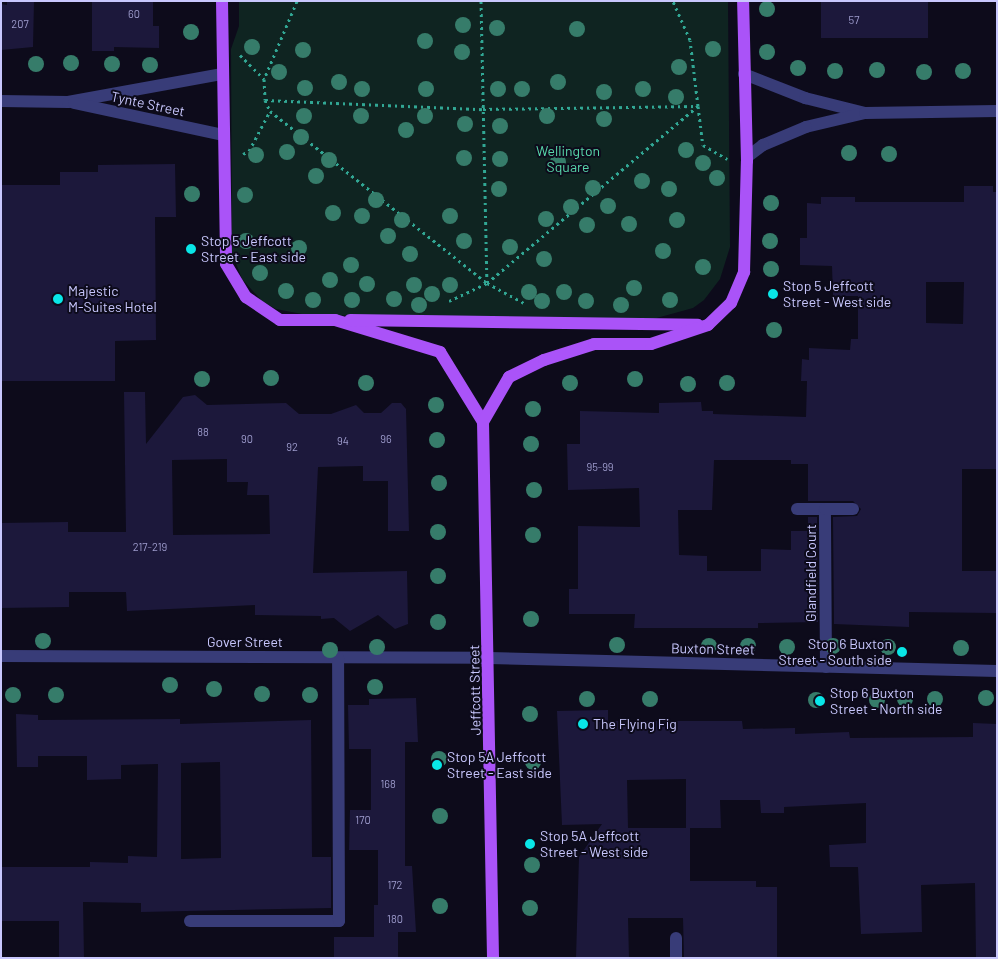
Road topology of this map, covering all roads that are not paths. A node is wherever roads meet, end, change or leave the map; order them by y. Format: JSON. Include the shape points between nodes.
{"nodes":[{"id":1,"x":222,"y":1,"type":"edge"},
{"id":2,"x":743,"y":1,"type":"edge"},
{"id":3,"x":222,"y":74,"type":"junction"},
{"id":4,"x":744,"y":74,"type":"junction"},
{"id":5,"x":1,"y":101,"type":"edge"},
{"id":6,"x":68,"y":102,"type":"junction"},
{"id":7,"x":997,"y":111,"type":"edge"},
{"id":8,"x":865,"y":113,"type":"junction"},
{"id":9,"x":223,"y":135,"type":"junction"},
{"id":10,"x":747,"y":157,"type":"junction"},
{"id":11,"x":335,"y":320,"type":"junction"},
{"id":12,"x":708,"y":325,"type":"junction"},
{"id":13,"x":483,"y":422,"type":"junction"},
{"id":14,"x":798,"y":509,"type":"dead end"},
{"id":15,"x":825,"y":509,"type":"junction"},
{"id":16,"x":853,"y":509,"type":"dead end"},
{"id":17,"x":1,"y":656,"type":"edge"},
{"id":18,"x":338,"y":658,"type":"junction"},
{"id":19,"x":489,"y":658,"type":"junction"},
{"id":20,"x":826,"y":667,"type":"junction"},
{"id":21,"x":997,"y":671,"type":"edge"},
{"id":22,"x":190,"y":921,"type":"dead end"},
{"id":23,"x":676,"y":938,"type":"dead end"},
{"id":24,"x":492,"y":958,"type":"edge"},
{"id":25,"x":676,"y":958,"type":"edge"}],
"edges":[{"from":1,"to":3,"type":"main road"},
{"from":2,"to":4,"type":"main road"},
{"from":3,"to":6,"type":"street","name":"Tynte Street"},
{"from":3,"to":9,"type":"main road"},
{"from":4,"to":8,"type":"street","via":[[805,98]]},
{"from":4,"to":10,"type":"main road"},
{"from":5,"to":6,"type":"street","name":"Tynte Street"},
{"from":6,"to":9,"type":"street","name":"Tynte Street"},
{"from":7,"to":8,"type":"street"},
{"from":8,"to":10,"type":"street","via":[[806,127],[763,145]]},
{"from":9,"to":11,"type":"main road","via":[[226,264],[246,297],[280,320]]},
{"from":10,"to":12,"type":"main road","via":[[744,272],[731,303]]},
{"from":11,"to":12,"type":"main road"},
{"from":11,"to":13,"type":"main road","via":[[440,352]]},
{"from":12,"to":13,"type":"main road","via":[[650,344],[594,344],[544,360],[509,377]]},
{"from":13,"to":19,"type":"main road","name":"Jeffcott Street"},
{"from":14,"to":15,"type":"street","name":"Glandfield Court"},
{"from":15,"to":16,"type":"street","name":"Glandfield Court"},
{"from":15,"to":20,"type":"street","name":"Glandfield Court"},
{"from":17,"to":18,"type":"street","name":"Gover Street"},
{"from":18,"to":19,"type":"street","name":"Gover Street"},
{"from":18,"to":22,"type":"street","via":[[339,921]]},
{"from":19,"to":20,"type":"street","name":"Buxton Street"},
{"from":19,"to":24,"type":"main road","name":"Jeffcott Street"},
{"from":20,"to":21,"type":"street","name":"Buxton Street"},
{"from":23,"to":25,"type":"street"}]}
